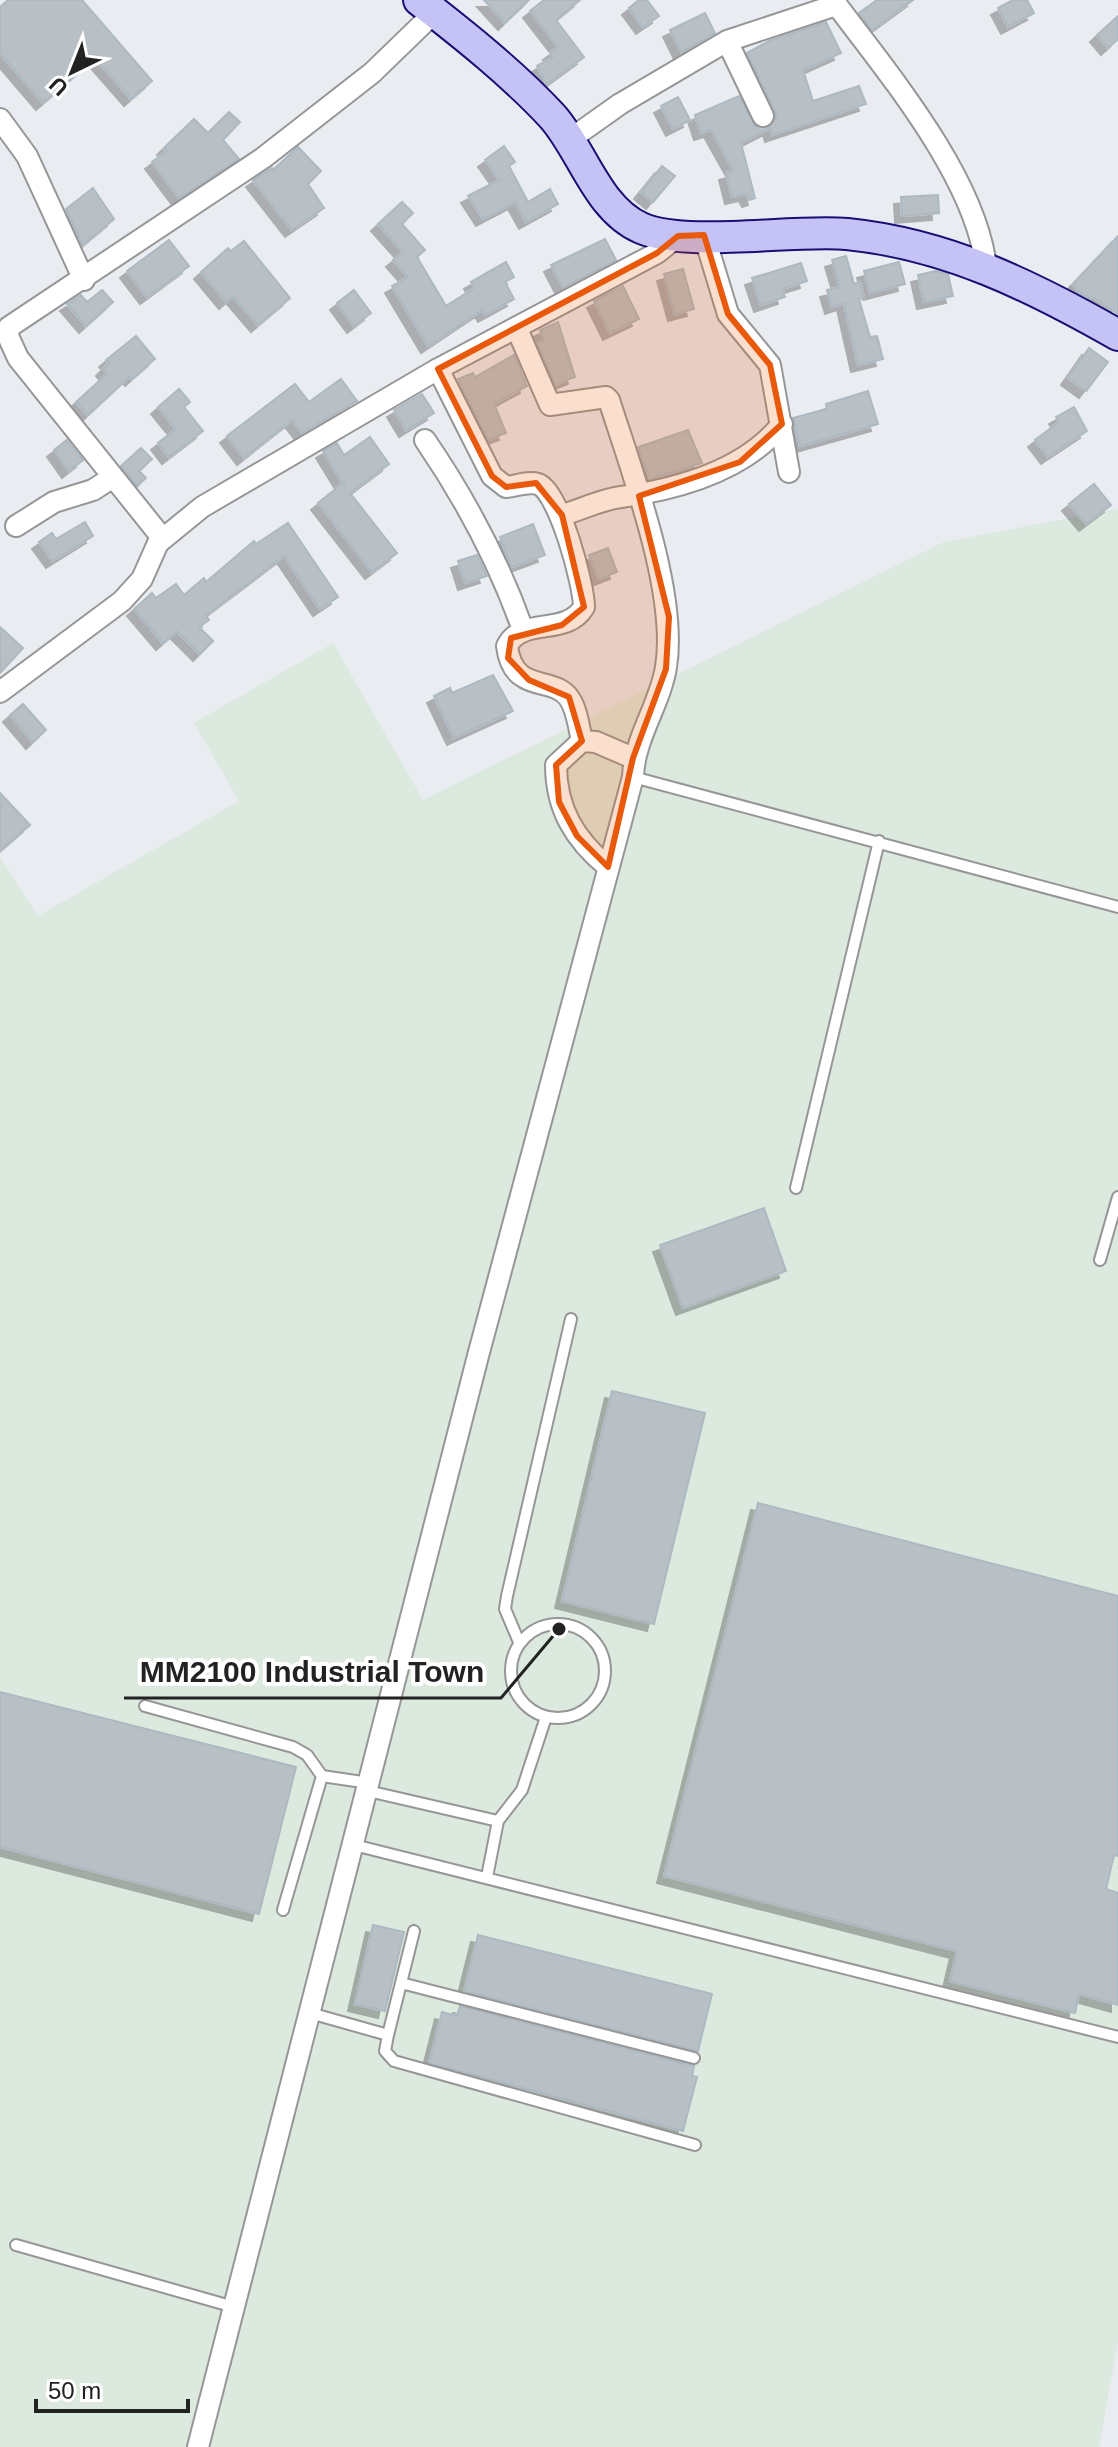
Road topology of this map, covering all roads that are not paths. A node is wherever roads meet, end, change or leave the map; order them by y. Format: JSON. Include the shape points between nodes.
{"nodes":[{"id":1,"x":835,"y":2,"type":"edge"},
{"id":2,"x":427,"y":6,"type":"edge"},
{"id":3,"x":727,"y":41,"type":"junction"},
{"id":4,"x":763,"y":116,"type":"dead end"},
{"id":5,"x":0,"y":119,"type":"edge"},
{"id":6,"x":572,"y":138,"type":"junction"},
{"id":7,"x":691,"y":236,"type":"junction"},
{"id":8,"x":986,"y":267,"type":"junction"},
{"id":9,"x":84,"y":280,"type":"junction"},
{"id":10,"x":4,"y":322,"type":"edge"},
{"id":11,"x":517,"y":329,"type":"junction"},
{"id":12,"x":1118,"y":335,"type":"edge"},
{"id":13,"x":438,"y":369,"type":"junction"},
{"id":14,"x":782,"y":424,"type":"junction"},
{"id":15,"x":425,"y":440,"type":"dead end"},
{"id":16,"x":789,"y":472,"type":"dead end"},
{"id":17,"x":113,"y":477,"type":"junction"},
{"id":18,"x":639,"y":496,"type":"junction"},
{"id":19,"x":562,"y":515,"type":"junction"},
{"id":20,"x":16,"y":526,"type":"dead end"},
{"id":21,"x":163,"y":539,"type":"junction"},
{"id":22,"x":523,"y":630,"type":"junction"},
{"id":23,"x":0,"y":692,"type":"edge"},
{"id":24,"x":582,"y":741,"type":"junction"},
{"id":25,"x":633,"y":768,"type":"junction"},
{"id":26,"x":879,"y":841,"type":"junction"},
{"id":27,"x":608,"y":867,"type":"junction"},
{"id":28,"x":1118,"y":907,"type":"edge"},
{"id":29,"x":796,"y":1188,"type":"dead end"},
{"id":30,"x":1118,"y":1197,"type":"edge"},
{"id":31,"x":1100,"y":1260,"type":"dead end"},
{"id":32,"x":571,"y":1319,"type":"dead end"},
{"id":33,"x":519,"y":1642,"type":"junction"},
{"id":34,"x":145,"y":1706,"type":"dead end"},
{"id":35,"x":546,"y":1717,"type":"junction"},
{"id":36,"x":322,"y":1776,"type":"junction"},
{"id":37,"x":369,"y":1787,"type":"junction"},
{"id":38,"x":498,"y":1821,"type":"junction"},
{"id":39,"x":354,"y":1845,"type":"junction"},
{"id":40,"x":487,"y":1877,"type":"junction"},
{"id":41,"x":283,"y":1910,"type":"dead end"},
{"id":42,"x":414,"y":1931,"type":"dead end"},
{"id":43,"x":401,"y":1983,"type":"junction"},
{"id":44,"x":310,"y":2013,"type":"junction"},
{"id":45,"x":388,"y":2035,"type":"junction"},
{"id":46,"x":1118,"y":2037,"type":"edge"},
{"id":47,"x":694,"y":2058,"type":"dead end"},
{"id":48,"x":695,"y":2145,"type":"dead end"},
{"id":49,"x":16,"y":2245,"type":"dead end"},
{"id":50,"x":234,"y":2307,"type":"junction"},
{"id":51,"x":198,"y":2447,"type":"edge"}],
"edges":[{"from":1,"to":3,"type":"street"},
{"from":1,"to":8,"type":"street","via":[[940,151],[976,228]]},
{"from":2,"to":6,"type":"street"},
{"from":2,"to":9,"type":"street","via":[[372,73],[263,158]]},
{"from":3,"to":4,"type":"street"},
{"from":3,"to":6,"type":"street"},
{"from":5,"to":9,"type":"street","via":[[27,156]]},
{"from":6,"to":7,"type":"street","via":[[615,209],[642,228]]},
{"from":7,"to":8,"type":"street","via":[[845,234],[937,250]]},
{"from":7,"to":11,"type":"street"},
{"from":7,"to":14,"type":"street","via":[[728,314],[770,365]]},
{"from":8,"to":12,"type":"street"},
{"from":9,"to":10,"type":"street"},
{"from":10,"to":17,"type":"street","via":[[18,358]]},
{"from":11,"to":13,"type":"street"},
{"from":11,"to":18,"type":"street","via":[[550,405],[609,400]]},
{"from":13,"to":19,"type":"street","via":[[492,476],[506,487],[536,483]]},
{"from":13,"to":21,"type":"street","via":[[248,478]]},
{"from":14,"to":16,"type":"street"},
{"from":14,"to":18,"type":"street","via":[[756,453],[740,462]]},
{"from":15,"to":22,"type":"street","via":[[494,555]]},
{"from":17,"to":20,"type":"street","via":[[93,490],[54,502]]},
{"from":17,"to":21,"type":"street"},
{"from":18,"to":19,"type":"street"},
{"from":18,"to":25,"type":"street","via":[[669,617],[666,669]]},
{"from":19,"to":22,"type":"street","via":[[584,607],[562,625]]},
{"from":21,"to":23,"type":"street","via":[[142,579],[122,601]]},
{"from":22,"to":24,"type":"street","via":[[511,638],[508,658],[529,680],[569,697]]},
{"from":24,"to":25,"type":"street","via":[[596,742]]},
{"from":24,"to":27,"type":"street","via":[[556,765],[559,802],[577,836]]},
{"from":25,"to":26,"type":"lane"},
{"from":25,"to":27,"type":"street"},
{"from":26,"to":28,"type":"lane"},
{"from":26,"to":29,"type":"lane"},
{"from":27,"to":37,"type":"street"},
{"from":30,"to":31,"type":"lane"},
{"from":32,"to":33,"type":"lane","via":[[507,1596],[505,1609]]},
{"from":33,"to":35,"type":"lane","via":[[510,1664],[513,1687],[525,1706]]},
{"from":33,"to":35,"type":"lane","via":[[536,1628],[559,1622],[581,1628],[598,1644],[606,1666],[603,1689],[589,1708],[569,1718]]},
{"from":34,"to":36,"type":"lane","via":[[293,1747],[307,1755]]},
{"from":35,"to":38,"type":"lane","via":[[522,1790]]},
{"from":36,"to":37,"type":"lane"},
{"from":36,"to":41,"type":"lane"},
{"from":37,"to":38,"type":"lane"},
{"from":37,"to":39,"type":"street"},
{"from":38,"to":40,"type":"lane"},
{"from":39,"to":40,"type":"lane"},
{"from":39,"to":44,"type":"street"},
{"from":40,"to":46,"type":"lane"},
{"from":42,"to":43,"type":"lane"},
{"from":43,"to":45,"type":"lane"},
{"from":43,"to":47,"type":"lane"},
{"from":44,"to":45,"type":"lane"},
{"from":44,"to":50,"type":"street"},
{"from":45,"to":48,"type":"lane","via":[[385,2051],[394,2061]]},
{"from":49,"to":50,"type":"lane"},
{"from":50,"to":51,"type":"street"}]}
